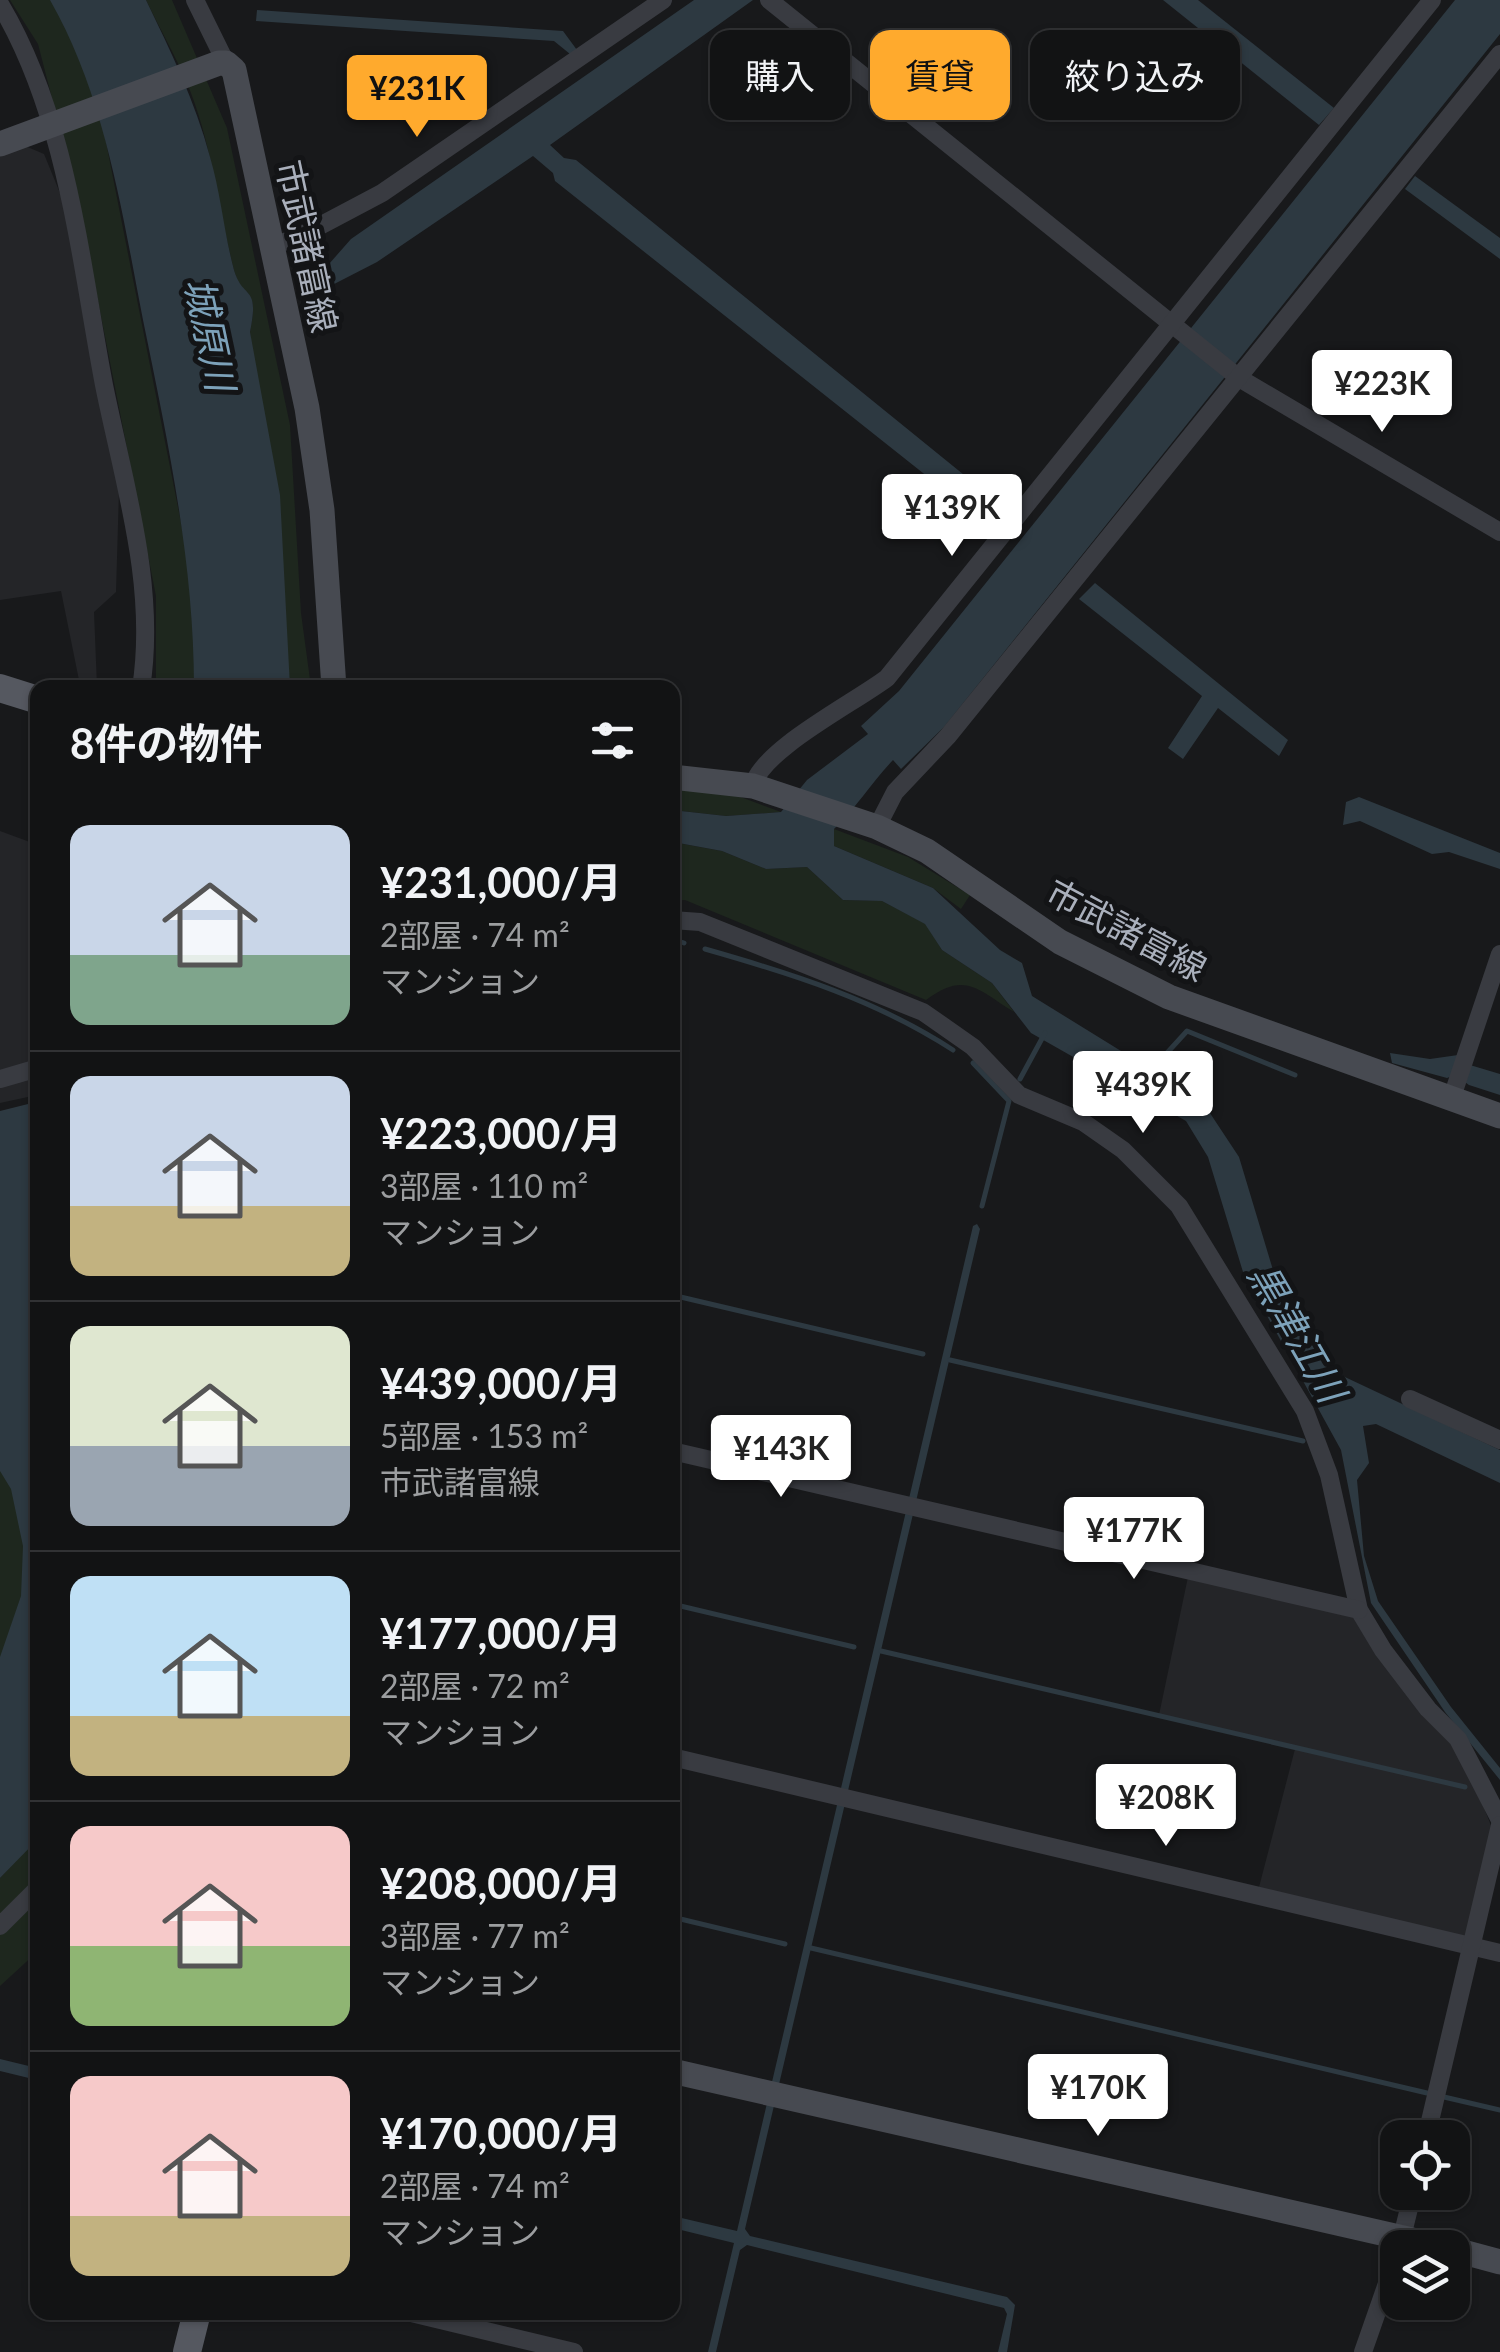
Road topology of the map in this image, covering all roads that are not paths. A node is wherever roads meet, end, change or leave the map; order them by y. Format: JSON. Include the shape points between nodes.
{"nodes":[{"id":1,"x":663,"y":0,"type":"edge"},
{"id":2,"x":769,"y":0,"type":"edge"},
{"id":3,"x":1432,"y":0,"type":"edge"},
{"id":4,"x":0,"y":4,"type":"edge"},
{"id":5,"x":200,"y":6,"type":"edge"},
{"id":6,"x":1500,"y":54,"type":"edge"},
{"id":7,"x":223,"y":63,"type":"junction"},
{"id":8,"x":51,"y":124,"type":"junction"},
{"id":9,"x":0,"y":144,"type":"edge"},
{"id":10,"x":274,"y":245,"type":"junction"},
{"id":11,"x":1176,"y":328,"type":"junction"},
{"id":12,"x":1237,"y":377,"type":"junction"},
{"id":13,"x":1500,"y":532,"type":"edge"},
{"id":14,"x":141,"y":680,"type":"edge"},
{"id":15,"x":333,"y":680,"type":"edge"},
{"id":16,"x":0,"y":688,"type":"edge"},
{"id":17,"x":30,"y":697,"type":"edge"},
{"id":18,"x":680,"y":778,"type":"edge"},
{"id":19,"x":762,"y":789,"type":"junction"},
{"id":20,"x":866,"y":824,"type":"junction"},
{"id":21,"x":680,"y":921,"type":"edge"},
{"id":22,"x":1500,"y":954,"type":"edge"},
{"id":23,"x":30,"y":1071,"type":"edge"},
{"id":24,"x":0,"y":1080,"type":"edge"},
{"id":25,"x":1455,"y":1089,"type":"junction"},
{"id":26,"x":1500,"y":1116,"type":"edge"},
{"id":27,"x":1410,"y":1398,"type":"dead end"},
{"id":28,"x":1500,"y":1440,"type":"edge"},
{"id":29,"x":680,"y":1453,"type":"edge"},
{"id":30,"x":1359,"y":1610,"type":"junction"},
{"id":31,"x":680,"y":1759,"type":"edge"},
{"id":32,"x":1500,"y":1823,"type":"edge"},
{"id":33,"x":30,"y":1896,"type":"edge"},
{"id":34,"x":0,"y":1926,"type":"edge"},
{"id":35,"x":1470,"y":1946,"type":"junction"},
{"id":36,"x":1500,"y":1953,"type":"edge"},
{"id":37,"x":680,"y":2074,"type":"edge"},
{"id":38,"x":1430,"y":2120,"type":"edge"},
{"id":39,"x":1380,"y":2240,"type":"edge"},
{"id":40,"x":1470,"y":2254,"type":"edge"},
{"id":41,"x":1500,"y":2262,"type":"edge"},
{"id":42,"x":1380,"y":2304,"type":"edge"},
{"id":43,"x":195,"y":2320,"type":"edge"},
{"id":44,"x":440,"y":2320,"type":"edge"},
{"id":45,"x":188,"y":2352,"type":"edge"},
{"id":46,"x":574,"y":2352,"type":"edge"},
{"id":47,"x":1364,"y":2352,"type":"edge"}],
"edges":[{"from":1,"to":10,"type":"street","via":[[382,193]]},
{"from":2,"to":11,"type":"street"},
{"from":3,"to":11,"type":"street"},
{"from":4,"to":8,"type":"street","via":[[23,42]]},
{"from":5,"to":7,"type":"street"},
{"from":6,"to":12,"type":"street"},
{"from":7,"to":8,"type":"main road"},
{"from":7,"to":10,"type":"main road","name":"市武諸富線","via":[[234,70]]},
{"from":8,"to":9,"type":"main road"},
{"from":8,"to":14,"type":"street","via":[[145,594]]},
{"from":10,"to":15,"type":"main road","name":"市武諸富線","via":[[322,510]]},
{"from":11,"to":12,"type":"street"},
{"from":11,"to":19,"type":"street","via":[[887,678],[756,772]]},
{"from":12,"to":13,"type":"street"},
{"from":12,"to":20,"type":"street","via":[[948,736]]},
{"from":16,"to":17,"type":"main road"},
{"from":18,"to":19,"type":"main road","name":"市武諸富線"},
{"from":19,"to":20,"type":"main road","name":"市武諸富線"},
{"from":20,"to":25,"type":"main road","name":"市武諸富線","via":[[926,851],[1060,942],[1169,997]]},
{"from":21,"to":30,"type":"street","via":[[700,922],[923,1012],[973,1047],[1020,1095],[1082,1122],[1122,1150],[1179,1206],[1305,1411],[1329,1474]]},
{"from":22,"to":25,"type":"street"},
{"from":23,"to":24,"type":"street"},
{"from":25,"to":26,"type":"main road","name":"市武諸富線"},
{"from":27,"to":28,"type":"street"},
{"from":29,"to":30,"type":"street"},
{"from":30,"to":32,"type":"street","via":[[1382,1650],[1458,1740]]},
{"from":31,"to":35,"type":"street"},
{"from":32,"to":35,"type":"street"},
{"from":33,"to":34,"type":"street"},
{"from":35,"to":36,"type":"street"},
{"from":35,"to":38,"type":"street"},
{"from":37,"to":39,"type":"main road"},
{"from":40,"to":41,"type":"main road"},
{"from":42,"to":47,"type":"street"},
{"from":43,"to":45,"type":"main road"},
{"from":44,"to":46,"type":"street"}]}
